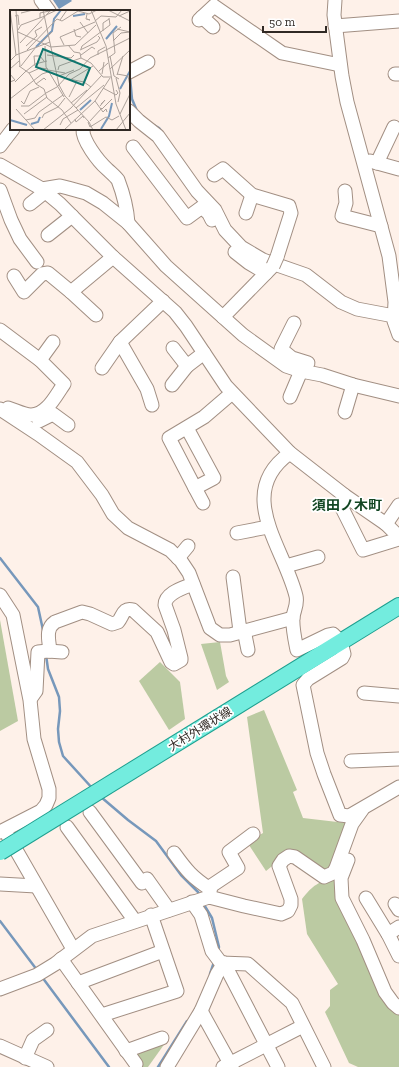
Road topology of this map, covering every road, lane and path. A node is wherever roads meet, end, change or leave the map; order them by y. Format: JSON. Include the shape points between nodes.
{"nodes":[{"id":1,"x":41,"y":0,"type":"edge"},
{"id":2,"x":335,"y":0,"type":"edge"},
{"id":3,"x":48,"y":10,"type":"edge"},
{"id":4,"x":399,"y":21,"type":"edge"},
{"id":5,"x":335,"y":26,"type":"junction"},
{"id":6,"x":213,"y":27,"type":"dead end"},
{"id":7,"x":148,"y":62,"type":"dead end"},
{"id":8,"x":340,"y":65,"type":"junction"},
{"id":9,"x":131,"y":71,"type":"edge"},
{"id":10,"x":130,"y":112,"type":"edge"},
{"id":11,"x":394,"y":127,"type":"dead end"},
{"id":12,"x":12,"y":130,"type":"edge"},
{"id":13,"x":81,"y":130,"type":"edge"},
{"id":14,"x":0,"y":146,"type":"edge"},
{"id":15,"x":133,"y":147,"type":"dead end"},
{"id":16,"x":362,"y":159,"type":"junction"},
{"id":17,"x":377,"y":162,"type":"junction"},
{"id":18,"x":0,"y":165,"type":"edge"},
{"id":19,"x":399,"y":169,"type":"edge"},
{"id":20,"x":214,"y":175,"type":"dead end"},
{"id":21,"x":44,"y":190,"type":"junction"},
{"id":22,"x":344,"y":191,"type":"dead end"},
{"id":23,"x":252,"y":195,"type":"junction"},
{"id":24,"x":1,"y":196,"type":"edge"},
{"id":25,"x":30,"y":204,"type":"dead end"},
{"id":26,"x":246,"y":213,"type":"dead end"},
{"id":27,"x":72,"y":216,"type":"junction"},
{"id":28,"x":128,"y":223,"type":"junction"},
{"id":29,"x":381,"y":226,"type":"junction"},
{"id":30,"x":48,"y":235,"type":"dead end"},
{"id":31,"x":394,"y":256,"type":"edge"},
{"id":32,"x":113,"y":257,"type":"junction"},
{"id":33,"x":37,"y":262,"type":"dead end"},
{"id":34,"x":272,"y":266,"type":"junction"},
{"id":35,"x":14,"y":276,"type":"dead end"},
{"id":36,"x":71,"y":292,"type":"junction"},
{"id":37,"x":163,"y":302,"type":"junction"},
{"id":38,"x":96,"y":314,"type":"dead end"},
{"id":39,"x":395,"y":315,"type":"edge"},
{"id":40,"x":224,"y":317,"type":"junction"},
{"id":41,"x":294,"y":323,"type":"dead end"},
{"id":42,"x":0,"y":330,"type":"edge"},
{"id":43,"x":399,"y":335,"type":"edge"},
{"id":44,"x":53,"y":342,"type":"dead end"},
{"id":45,"x":120,"y":342,"type":"junction"},
{"id":46,"x":172,"y":348,"type":"dead end"},
{"id":47,"x":204,"y":353,"type":"junction"},
{"id":48,"x":40,"y":360,"type":"junction"},
{"id":49,"x":187,"y":366,"type":"junction"},
{"id":50,"x":102,"y":368,"type":"dead end"},
{"id":51,"x":301,"y":370,"type":"junction"},
{"id":52,"x":322,"y":374,"type":"junction"},
{"id":53,"x":353,"y":384,"type":"junction"},
{"id":54,"x":172,"y":385,"type":"dead end"},
{"id":55,"x":232,"y":392,"type":"junction"},
{"id":56,"x":290,"y":396,"type":"dead end"},
{"id":57,"x":399,"y":396,"type":"edge"},
{"id":58,"x":152,"y":404,"type":"dead end"},
{"id":59,"x":1,"y":410,"type":"edge"},
{"id":60,"x":346,"y":412,"type":"dead end"},
{"id":61,"x":19,"y":421,"type":"junction"},
{"id":62,"x":68,"y":425,"type":"dead end"},
{"id":63,"x":187,"y":428,"type":"junction"},
{"id":64,"x":290,"y":453,"type":"junction"},
{"id":65,"x":195,"y":488,"type":"junction"},
{"id":66,"x":344,"y":495,"type":"junction"},
{"id":67,"x":202,"y":503,"type":"dead end"},
{"id":68,"x":399,"y":505,"type":"edge"},
{"id":69,"x":386,"y":524,"type":"junction"},
{"id":70,"x":268,"y":527,"type":"junction"},
{"id":71,"x":237,"y":533,"type":"dead end"},
{"id":72,"x":399,"y":538,"type":"edge"},
{"id":73,"x":188,"y":546,"type":"dead end"},
{"id":74,"x":318,"y":557,"type":"dead end"},
{"id":75,"x":178,"y":558,"type":"junction"},
{"id":76,"x":286,"y":566,"type":"junction"},
{"id":77,"x":233,"y":577,"type":"dead end"},
{"id":78,"x":193,"y":584,"type":"junction"},
{"id":79,"x":0,"y":595,"type":"edge"},
{"id":80,"x":399,"y":606,"type":"edge"},
{"id":81,"x":293,"y":618,"type":"junction"},
{"id":82,"x":242,"y":631,"type":"junction"},
{"id":83,"x":341,"y":642,"type":"junction"},
{"id":84,"x":248,"y":650,"type":"dead end"},
{"id":85,"x":364,"y":693,"type":"dead end"},
{"id":86,"x":399,"y":696,"type":"edge"},
{"id":87,"x":30,"y":700,"type":"junction"},
{"id":88,"x":399,"y":759,"type":"edge"},
{"id":89,"x":351,"y":761,"type":"dead end"},
{"id":90,"x":399,"y":787,"type":"edge"},
{"id":91,"x":364,"y":807,"type":"junction"},
{"id":92,"x":90,"y":812,"type":"dead end"},
{"id":93,"x":352,"y":824,"type":"junction"},
{"id":94,"x":67,"y":827,"type":"dead end"},
{"id":95,"x":2,"y":831,"type":"edge"},
{"id":96,"x":253,"y":834,"type":"dead end"},
{"id":97,"x":0,"y":852,"type":"edge"},
{"id":98,"x":174,"y":853,"type":"dead end"},
{"id":99,"x":0,"y":884,"type":"edge"},
{"id":100,"x":36,"y":886,"type":"junction"},
{"id":101,"x":203,"y":897,"type":"junction"},
{"id":102,"x":366,"y":898,"type":"dead end"},
{"id":103,"x":169,"y":910,"type":"junction"},
{"id":104,"x":151,"y":916,"type":"junction"},
{"id":105,"x":135,"y":921,"type":"junction"},
{"id":106,"x":394,"y":930,"type":"edge"},
{"id":107,"x":73,"y":949,"type":"junction"},
{"id":108,"x":163,"y":951,"type":"junction"},
{"id":109,"x":399,"y":956,"type":"edge"},
{"id":110,"x":58,"y":962,"type":"junction"},
{"id":111,"x":222,"y":963,"type":"junction"},
{"id":112,"x":78,"y":983,"type":"junction"},
{"id":113,"x":0,"y":989,"type":"edge"},
{"id":114,"x":399,"y":1008,"type":"edge"},
{"id":115,"x":202,"y":1011,"type":"junction"},
{"id":116,"x":102,"y":1015,"type":"junction"},
{"id":117,"x":303,"y":1026,"type":"junction"},
{"id":118,"x":47,"y":1030,"type":"dead end"},
{"id":119,"x":162,"y":1038,"type":"dead end"},
{"id":120,"x":266,"y":1044,"type":"junction"},
{"id":121,"x":0,"y":1046,"type":"edge"},
{"id":122,"x":126,"y":1051,"type":"junction"},
{"id":123,"x":25,"y":1058,"type":"junction"},
{"id":124,"x":136,"y":1064,"type":"dead end"},
{"id":125,"x":228,"y":1066,"type":"edge"},
{"id":126,"x":47,"y":1067,"type":"edge"},
{"id":127,"x":167,"y":1067,"type":"edge"},
{"id":128,"x":278,"y":1067,"type":"edge"},
{"id":129,"x":324,"y":1067,"type":"edge"}],
"edges":[{"from":1,"to":3,"type":"street"},
{"from":2,"to":5,"type":"street"},
{"from":4,"to":5,"type":"street"},
{"from":5,"to":8,"type":"street"},
{"from":6,"to":8,"type":"street","via":[[201,18],[214,6],[282,54]]},
{"from":7,"to":9,"type":"street"},
{"from":8,"to":16,"type":"street"},
{"from":10,"to":39,"type":"street","via":[[158,136],[240,248],[263,260],[306,276],[341,302],[352,307],[378,314]]},
{"from":11,"to":17,"type":"street"},
{"from":12,"to":14,"type":"street"},
{"from":13,"to":28,"type":"street","via":[[97,158],[117,179]]},
{"from":15,"to":34,"type":"street","via":[[187,218],[202,207],[209,214],[224,242],[233,251],[249,263]]},
{"from":16,"to":17,"type":"street"},
{"from":16,"to":29,"type":"street"},
{"from":17,"to":19,"type":"street"},
{"from":18,"to":21,"type":"street"},
{"from":20,"to":23,"type":"street","via":[[222,170]]},
{"from":21,"to":25,"type":"street"},
{"from":21,"to":27,"type":"street"},
{"from":21,"to":28,"type":"street","via":[[60,186],[86,193]]},
{"from":22,"to":29,"type":"street","via":[[346,203],[340,220]]},
{"from":23,"to":26,"type":"street"},
{"from":23,"to":34,"type":"street","via":[[289,206],[291,213]]},
{"from":24,"to":33,"type":"street","via":[[20,239]]},
{"from":27,"to":30,"type":"street"},
{"from":27,"to":32,"type":"street"},
{"from":28,"to":40,"type":"street","via":[[166,266]]},
{"from":29,"to":31,"type":"street"},
{"from":31,"to":39,"type":"street"},
{"from":32,"to":36,"type":"street"},
{"from":32,"to":37,"type":"street"},
{"from":34,"to":40,"type":"street"},
{"from":35,"to":36,"type":"street","via":[[24,292],[42,274],[48,274]]},
{"from":36,"to":38,"type":"street"},
{"from":37,"to":45,"type":"street"},
{"from":37,"to":47,"type":"street","via":[[175,312]]},
{"from":39,"to":43,"type":"street"},
{"from":40,"to":51,"type":"street","via":[[243,335],[286,366]]},
{"from":41,"to":52,"type":"street","via":[[280,349],[292,358],[322,368]]},
{"from":42,"to":48,"type":"street"},
{"from":44,"to":48,"type":"street"},
{"from":45,"to":50,"type":"street"},
{"from":45,"to":58,"type":"street","via":[[147,389]]},
{"from":46,"to":49,"type":"street"},
{"from":47,"to":49,"type":"street"},
{"from":47,"to":55,"type":"street"},
{"from":48,"to":59,"type":"street","via":[[64,384],[50,405],[43,412],[31,415],[8,408]]},
{"from":49,"to":54,"type":"street"},
{"from":51,"to":52,"type":"street"},
{"from":51,"to":56,"type":"street"},
{"from":52,"to":53,"type":"street"},
{"from":53,"to":57,"type":"street"},
{"from":53,"to":60,"type":"street"},
{"from":55,"to":63,"type":"street","via":[[204,418]]},
{"from":55,"to":64,"type":"street"},
{"from":59,"to":61,"type":"street"},
{"from":61,"to":62,"type":"street","via":[[32,423],[54,414]]},
{"from":61,"to":75,"type":"street","via":[[77,462],[113,514],[128,528],[170,550]]},
{"from":63,"to":65,"type":"street","via":[[169,438]]},
{"from":63,"to":65,"type":"street","via":[[214,478]]},
{"from":64,"to":66,"type":"street"},
{"from":64,"to":70,"type":"street","via":[[280,460],[268,475],[264,491]]},
{"from":65,"to":67,"type":"street"},
{"from":66,"to":69,"type":"street"},
{"from":66,"to":72,"type":"street","via":[[341,506],[363,550]]},
{"from":68,"to":69,"type":"street"},
{"from":69,"to":72,"type":"street"},
{"from":70,"to":71,"type":"street"},
{"from":70,"to":76,"type":"street"},
{"from":73,"to":75,"type":"street"},
{"from":74,"to":76,"type":"street"},
{"from":75,"to":78,"type":"street","via":[[189,573]]},
{"from":76,"to":81,"type":"street","via":[[296,598]]},
{"from":77,"to":82,"type":"street"},
{"from":78,"to":82,"type":"street","via":[[210,628],[220,635]]},
{"from":78,"to":87,"type":"street","via":[[178,591],[165,602],[181,660],[174,664],[171,662],[158,632],[133,610],[124,611],[116,623],[109,623],[82,612],[55,622],[48,630],[50,651],[38,652],[36,691]]},
{"from":79,"to":87,"type":"street","via":[[13,615]]},
{"from":80,"to":83,"type":"main road","name":"大村外環状線"},
{"from":81,"to":82,"type":"street"},
{"from":81,"to":83,"type":"street","via":[[296,650],[333,634]]},
{"from":82,"to":84,"type":"street"},
{"from":83,"to":91,"type":"street","via":[[344,654],[342,658],[308,679],[303,685],[317,753],[340,815],[349,816]]},
{"from":83,"to":97,"type":"main road","name":"大村外環状線","bridge":true},
{"from":85,"to":86,"type":"street"},
{"from":87,"to":95,"type":"street","via":[[34,739],[49,789],[49,798],[41,811]]},
{"from":88,"to":89,"type":"street"},
{"from":90,"to":91,"type":"street"},
{"from":91,"to":93,"type":"street"},
{"from":92,"to":103,"type":"street","via":[[142,883],[147,879]]},
{"from":93,"to":101,"type":"street","via":[[336,868],[329,876],[324,877],[295,857],[289,856],[278,866],[291,900],[288,911],[281,914]]},
{"from":93,"to":114,"type":"street","via":[[356,832],[341,878],[342,898],[385,992]]},
{"from":94,"to":105,"type":"street"},
{"from":95,"to":100,"type":"street"},
{"from":96,"to":101,"type":"street","via":[[229,852],[238,868],[211,886]]},
{"from":98,"to":101,"type":"street","via":[[194,878]]},
{"from":99,"to":100,"type":"street"},
{"from":100,"to":107,"type":"street"},
{"from":101,"to":103,"type":"street"},
{"from":101,"to":111,"type":"street","via":[[201,915],[212,951]]},
{"from":102,"to":106,"type":"street"},
{"from":103,"to":104,"type":"street"},
{"from":104,"to":105,"type":"street"},
{"from":104,"to":108,"type":"street"},
{"from":105,"to":107,"type":"street","via":[[92,936]]},
{"from":106,"to":109,"type":"street"},
{"from":107,"to":110,"type":"street"},
{"from":108,"to":112,"type":"street"},
{"from":108,"to":116,"type":"street","via":[[177,991]]},
{"from":110,"to":112,"type":"street"},
{"from":110,"to":113,"type":"street","via":[[37,975]]},
{"from":111,"to":115,"type":"street"},
{"from":111,"to":117,"type":"street","via":[[248,964],[292,1003]]},
{"from":111,"to":120,"type":"street"},
{"from":112,"to":116,"type":"street"},
{"from":115,"to":125,"type":"street"},
{"from":115,"to":127,"type":"street"},
{"from":116,"to":122,"type":"street"},
{"from":117,"to":120,"type":"street"},
{"from":117,"to":129,"type":"street"},
{"from":118,"to":123,"type":"street","via":[[33,1040]]},
{"from":119,"to":122,"type":"street"},
{"from":120,"to":125,"type":"street"},
{"from":120,"to":128,"type":"street"},
{"from":121,"to":123,"type":"street"},
{"from":122,"to":124,"type":"street"},
{"from":123,"to":126,"type":"street"}]}
